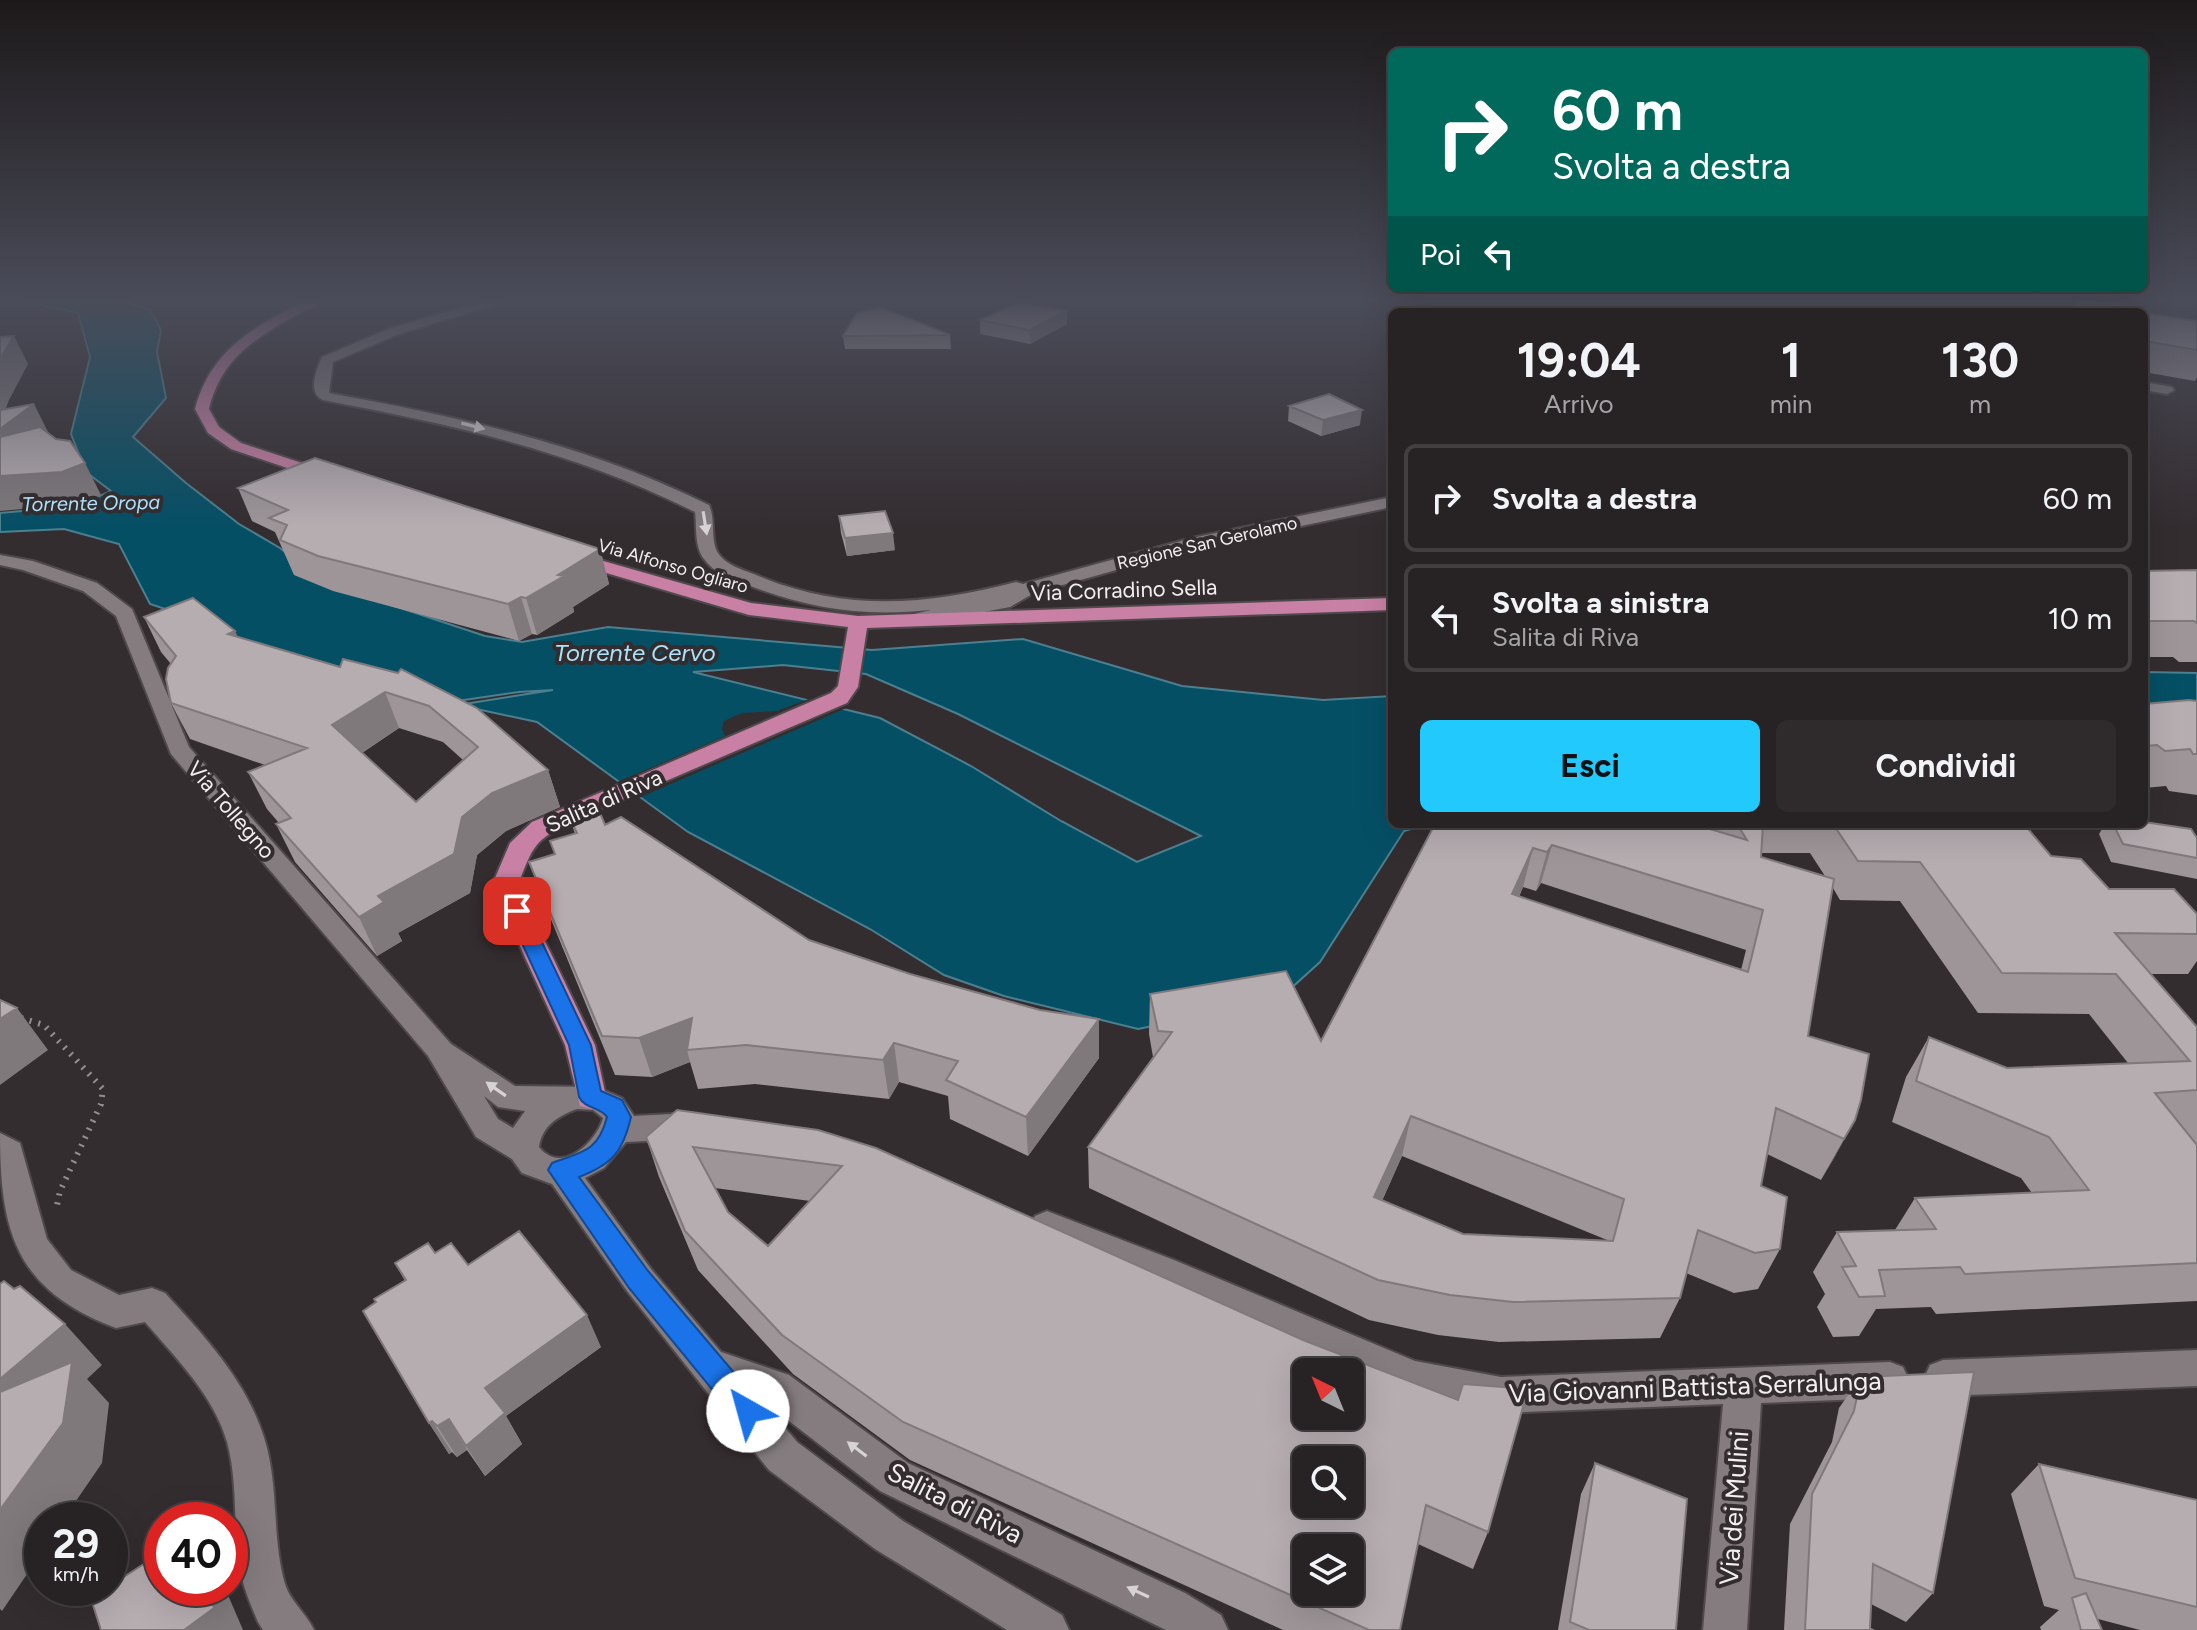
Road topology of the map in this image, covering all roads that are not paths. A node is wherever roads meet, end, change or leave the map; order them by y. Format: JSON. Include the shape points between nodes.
{"nodes":[{"id":1,"x":215,"y":374,"type":"edge"},
{"id":2,"x":324,"y":374,"type":"edge"},
{"id":3,"x":2148,"y":387,"type":"edge"},
{"id":4,"x":2167,"y":390,"type":"dead end"},
{"id":5,"x":340,"y":481,"type":"edge"},
{"id":6,"x":1388,"y":503,"type":"edge"},
{"id":7,"x":562,"y":554,"type":"edge"},
{"id":8,"x":0,"y":560,"type":"edge"},
{"id":9,"x":1014,"y":591,"type":"junction"},
{"id":10,"x":1388,"y":604,"type":"edge"},
{"id":11,"x":897,"y":621,"type":"junction"},
{"id":12,"x":857,"y":629,"type":"junction"},
{"id":13,"x":438,"y":1048,"type":"junction"},
{"id":14,"x":577,"y":1099,"type":"junction"},
{"id":15,"x":721,"y":1125,"type":"edge"},
{"id":16,"x":618,"y":1130,"type":"junction"},
{"id":17,"x":0,"y":1146,"type":"edge"},
{"id":18,"x":523,"y":1150,"type":"junction"},
{"id":19,"x":560,"y":1170,"type":"junction"},
{"id":20,"x":1018,"y":1215,"type":"edge"},
{"id":21,"x":712,"y":1367,"type":"junction"},
{"id":22,"x":2197,"y":1368,"type":"edge"},
{"id":23,"x":1743,"y":1386,"type":"junction"},
{"id":24,"x":292,"y":1630,"type":"edge"},
{"id":25,"x":1047,"y":1630,"type":"edge"},
{"id":26,"x":1206,"y":1630,"type":"edge"},
{"id":27,"x":1725,"y":1630,"type":"edge"}],
"edges":[{"from":1,"to":5,"type":"main road","via":[[202,409],[213,430],[236,446]]},
{"from":2,"to":9,"type":"street","one_way":true,"via":[[323,396],[519,437],[651,483],[703,509],[706,549],[713,560],[801,599],[833,605],[939,604]]},
{"from":3,"to":4,"type":"street"},
{"from":6,"to":9,"type":"street","name":"Regione San Gerolamo","via":[[1192,543]]},
{"from":7,"to":12,"type":"main road","name":"Via Alfonso Ogliaro","via":[[749,609]]},
{"from":8,"to":13,"type":"street","name":"Via Tollegno","via":[[90,587],[125,613],[179,749]]},
{"from":9,"to":11,"type":"street","via":[[1025,593],[1003,603]]},
{"from":10,"to":11,"type":"main road","name":"Via Corradino Sella"},
{"from":11,"to":12,"type":"main road","name":"Via Corradino Sella"},
{"from":12,"to":14,"type":"main road","name":"Salita di Riva","via":[[848,687],[839,698],[565,816],[522,843],[505,885],[580,1045]]},
{"from":14,"to":13,"type":"street","name":"Via Tollegno","one_way":true,"via":[[509,1098]]},
{"from":13,"to":18,"type":"street","name":"Via Tollegno","via":[[487,1128]]},
{"from":14,"to":16,"type":"street","via":[[614,1107]]},
{"from":14,"to":18,"type":"street","via":[[538,1116]]},
{"from":15,"to":16,"type":"street"},
{"from":16,"to":19,"type":"street","via":[[604,1152]]},
{"from":17,"to":24,"type":"street","via":[[9,1152],[32,1245],[59,1281],[116,1312],[152,1304],[231,1400],[255,1492],[260,1569],[273,1608]]},
{"from":18,"to":19,"type":"street","via":[[535,1166]]},
{"from":19,"to":21,"type":"street","via":[[639,1280]]},
{"from":20,"to":23,"type":"street","name":"Via Giovanni Battista Serralunga","via":[[1414,1379],[1501,1395]]},
{"from":21,"to":25,"type":"street","via":[[783,1456],[889,1535]]},
{"from":26,"to":21,"type":"street","name":"Salita di Riva","one_way":true,"via":[[894,1477],[776,1388]]},
{"from":22,"to":23,"type":"street","name":"Via Giovanni Battista Serralunga"},
{"from":23,"to":27,"type":"street","name":"Via dei Mulini"}]}
